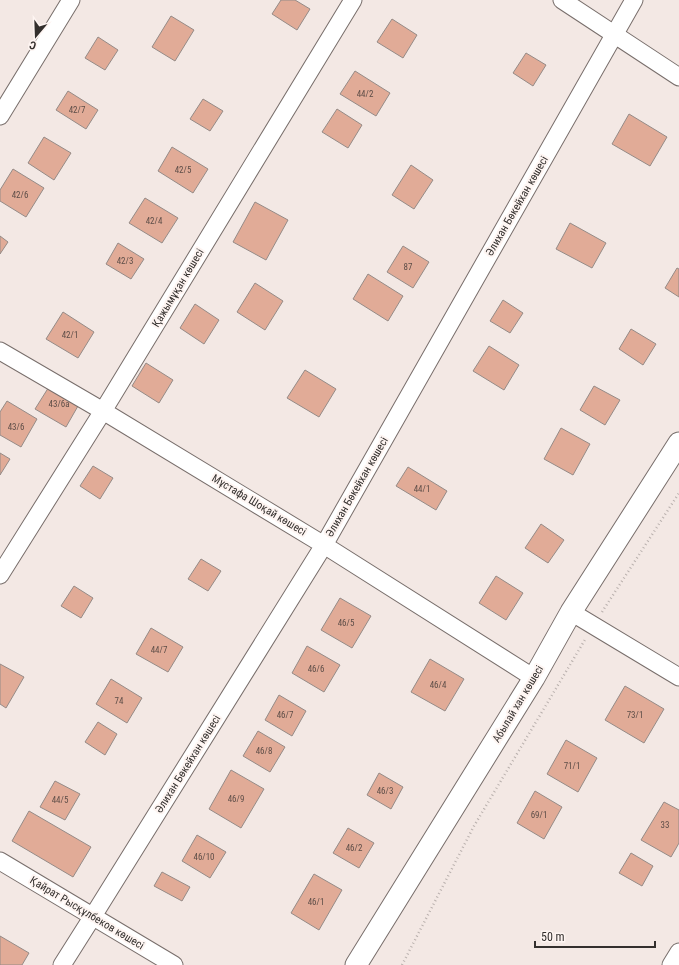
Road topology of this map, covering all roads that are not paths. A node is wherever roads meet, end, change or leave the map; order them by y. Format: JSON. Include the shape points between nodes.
{"nodes":[{"id":1,"x":71,"y":0,"type":"edge"},
{"id":2,"x":353,"y":0,"type":"edge"},
{"id":3,"x":562,"y":0,"type":"edge"},
{"id":4,"x":634,"y":0,"type":"edge"},
{"id":5,"x":614,"y":34,"type":"junction"},
{"id":6,"x":679,"y":77,"type":"edge"},
{"id":7,"x":0,"y":116,"type":"edge"},
{"id":8,"x":0,"y":351,"type":"edge"},
{"id":9,"x":103,"y":412,"type":"junction"},
{"id":10,"x":679,"y":443,"type":"edge"},
{"id":11,"x":324,"y":545,"type":"junction"},
{"id":12,"x":0,"y":575,"type":"edge"},
{"id":13,"x":571,"y":612,"type":"junction"},
{"id":14,"x":679,"y":677,"type":"edge"},
{"id":15,"x":534,"y":678,"type":"junction"},
{"id":16,"x":0,"y":860,"type":"edge"},
{"id":17,"x":94,"y":916,"type":"junction"},
{"id":18,"x":679,"y":952,"type":"edge"},
{"id":19,"x":62,"y":965,"type":"edge"},
{"id":20,"x":174,"y":965,"type":"edge"},
{"id":21,"x":356,"y":965,"type":"edge"},
{"id":22,"x":672,"y":965,"type":"edge"}],
"edges":[{"from":1,"to":7,"type":"street"},
{"from":2,"to":9,"type":"street","name":"Қажымұқан көшесі"},
{"from":3,"to":5,"type":"street"},
{"from":4,"to":5,"type":"street","name":"Әлихан Бөкейхан көшесі"},
{"from":5,"to":6,"type":"street"},
{"from":5,"to":11,"type":"street","name":"Әлихан Бөкейхан көшесі"},
{"from":8,"to":9,"type":"street","name":"Мұстафа Шоқай көшесі"},
{"from":9,"to":11,"type":"street","name":"Мұстафа Шоқай көшесі"},
{"from":9,"to":12,"type":"street","name":"Қажымұқан көшесі"},
{"from":10,"to":13,"type":"street","name":"Абылай хан көшесі"},
{"from":11,"to":15,"type":"street","name":"Мұстафа Шоқай көшесі"},
{"from":11,"to":17,"type":"street","name":"Әлихан Бөкейхан көшесі"},
{"from":13,"to":14,"type":"street"},
{"from":13,"to":15,"type":"street","name":"Абылай хан көшесі"},
{"from":15,"to":21,"type":"street","name":"Абылай хан көшесі"},
{"from":16,"to":17,"type":"street","name":"Қайрат Рысқұлбеков көшесі"},
{"from":17,"to":19,"type":"street","name":"Әлихан Бөкейхан көшесі"},
{"from":17,"to":20,"type":"street","name":"Қайрат Рысқұлбеков көшесі"},
{"from":18,"to":22,"type":"street"}]}
